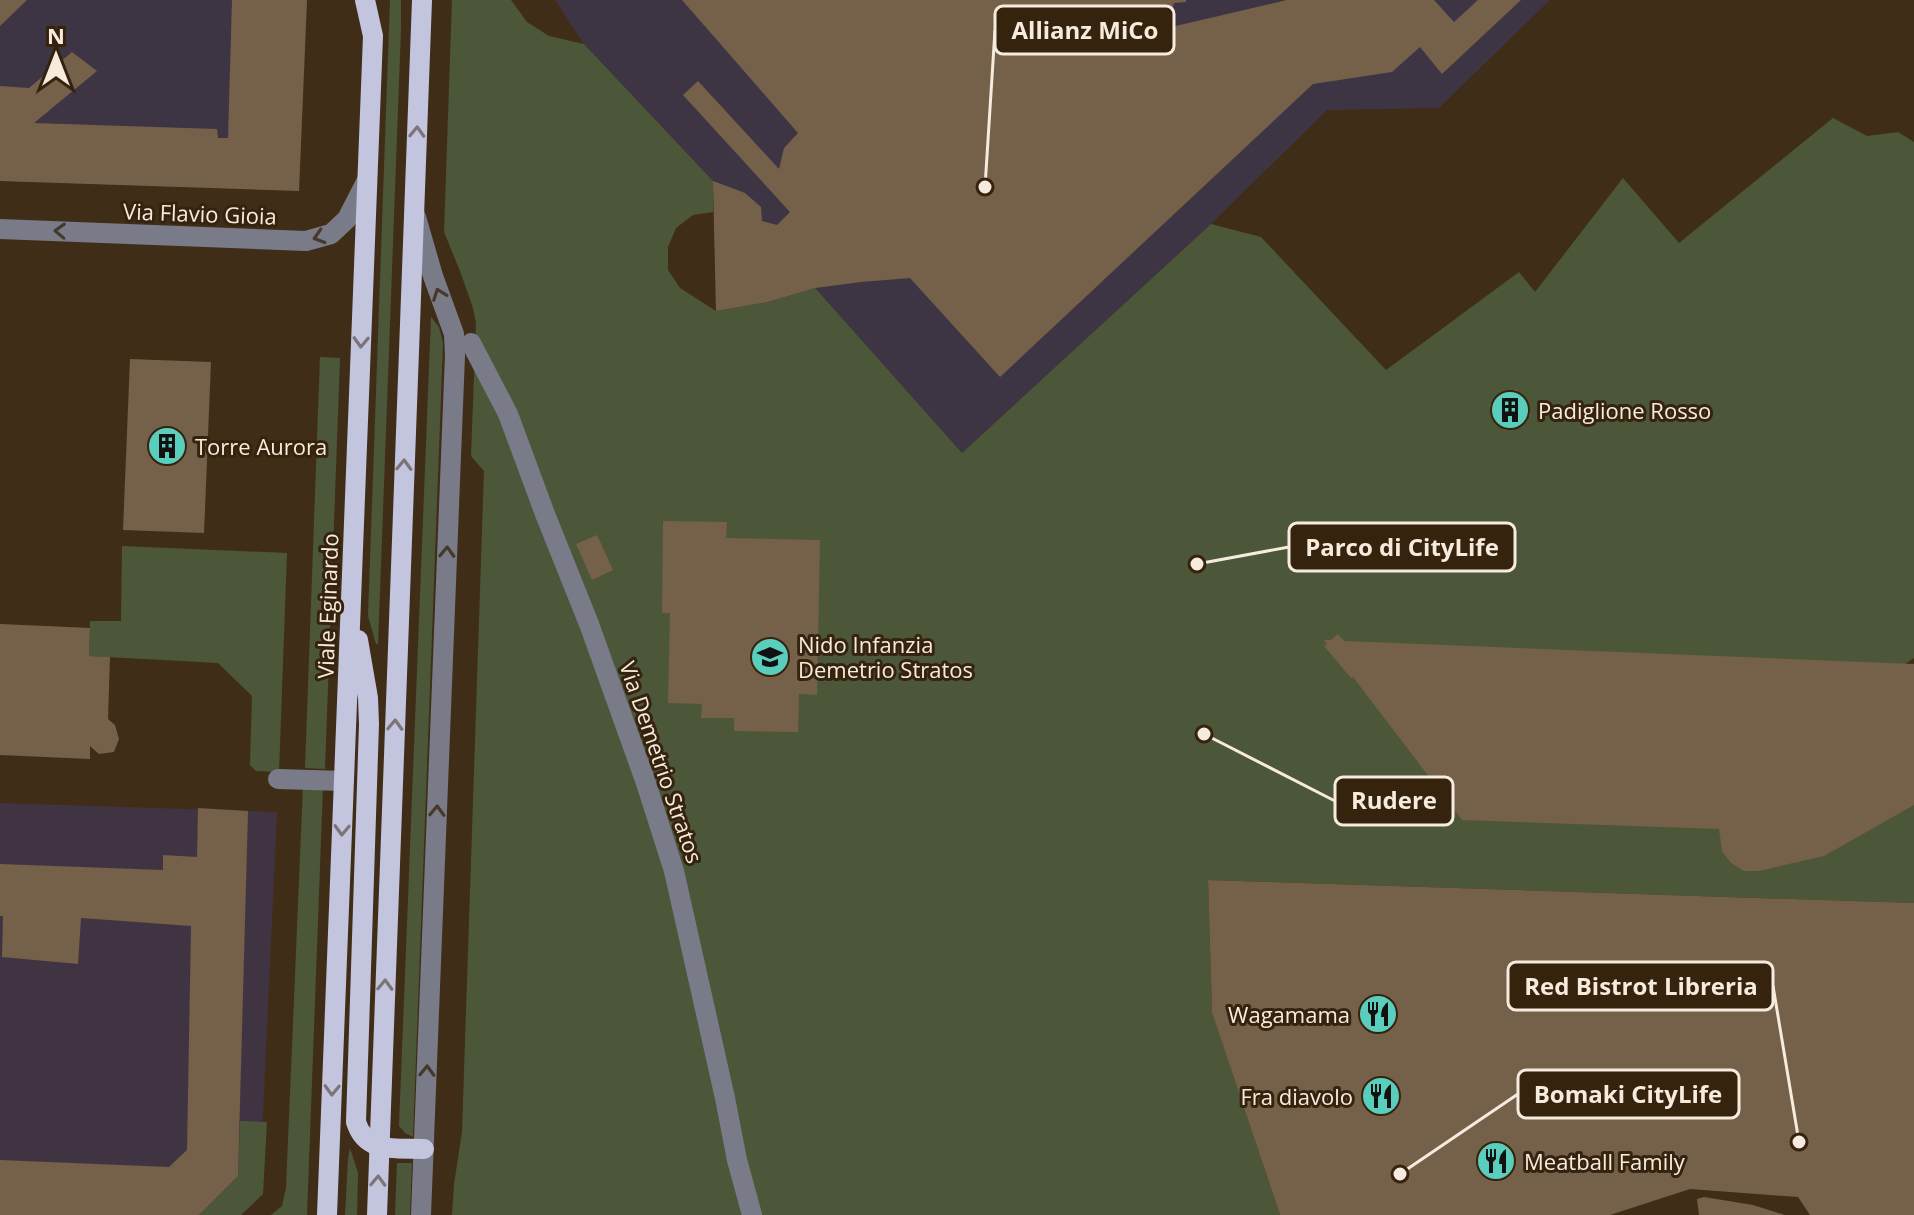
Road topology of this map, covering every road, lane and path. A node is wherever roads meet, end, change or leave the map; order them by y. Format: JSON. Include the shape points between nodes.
{"nodes":[{"id":1,"x":365,"y":0,"type":"edge"},
{"id":2,"x":422,"y":0,"type":"edge"},
{"id":3,"x":367,"y":180,"type":"junction"},
{"id":4,"x":414,"y":210,"type":"junction"},
{"id":5,"x":0,"y":229,"type":"edge"},
{"id":6,"x":471,"y":343,"type":"dead end"},
{"id":7,"x":352,"y":584,"type":"junction"},
{"id":8,"x":278,"y":779,"type":"dead end"},
{"id":9,"x":344,"y":781,"type":"junction"},
{"id":10,"x":380,"y":1146,"type":"junction"},
{"id":11,"x":424,"y":1149,"type":"junction"},
{"id":12,"x":327,"y":1215,"type":"edge"},
{"id":13,"x":377,"y":1215,"type":"edge"},
{"id":14,"x":421,"y":1215,"type":"edge"},
{"id":15,"x":752,"y":1215,"type":"edge"}],
"edges":[{"from":1,"to":3,"type":"main road","name":"Viale Eginardo","via":[[373,36]]},
{"from":4,"to":2,"type":"main road","one_way":true},
{"from":3,"to":5,"type":"street","name":"Via Flavio Gioia","one_way":true,"via":[[347,219],[331,234],[306,241]]},
{"from":3,"to":7,"type":"main road","name":"Viale Eginardo","one_way":true},
{"from":10,"to":4,"type":"main road","one_way":true},
{"from":11,"to":4,"type":"street","one_way":true,"via":[[455,355],[454,334]]},
{"from":6,"to":15,"type":"street","name":"Via Demetrio Stratos","via":[[508,414],[593,634],[665,842]]},
{"from":7,"to":9,"type":"main road","name":"Viale Eginardo"},
{"from":7,"to":10,"type":"main road","via":[[369,716],[356,1122],[366,1140]]},
{"from":8,"to":9,"type":"street"},
{"from":9,"to":12,"type":"main road","name":"Viale Eginardo","one_way":true},
{"from":10,"to":11,"type":"main road"},
{"from":13,"to":10,"type":"main road","one_way":true},
{"from":11,"to":14,"type":"street"}]}
